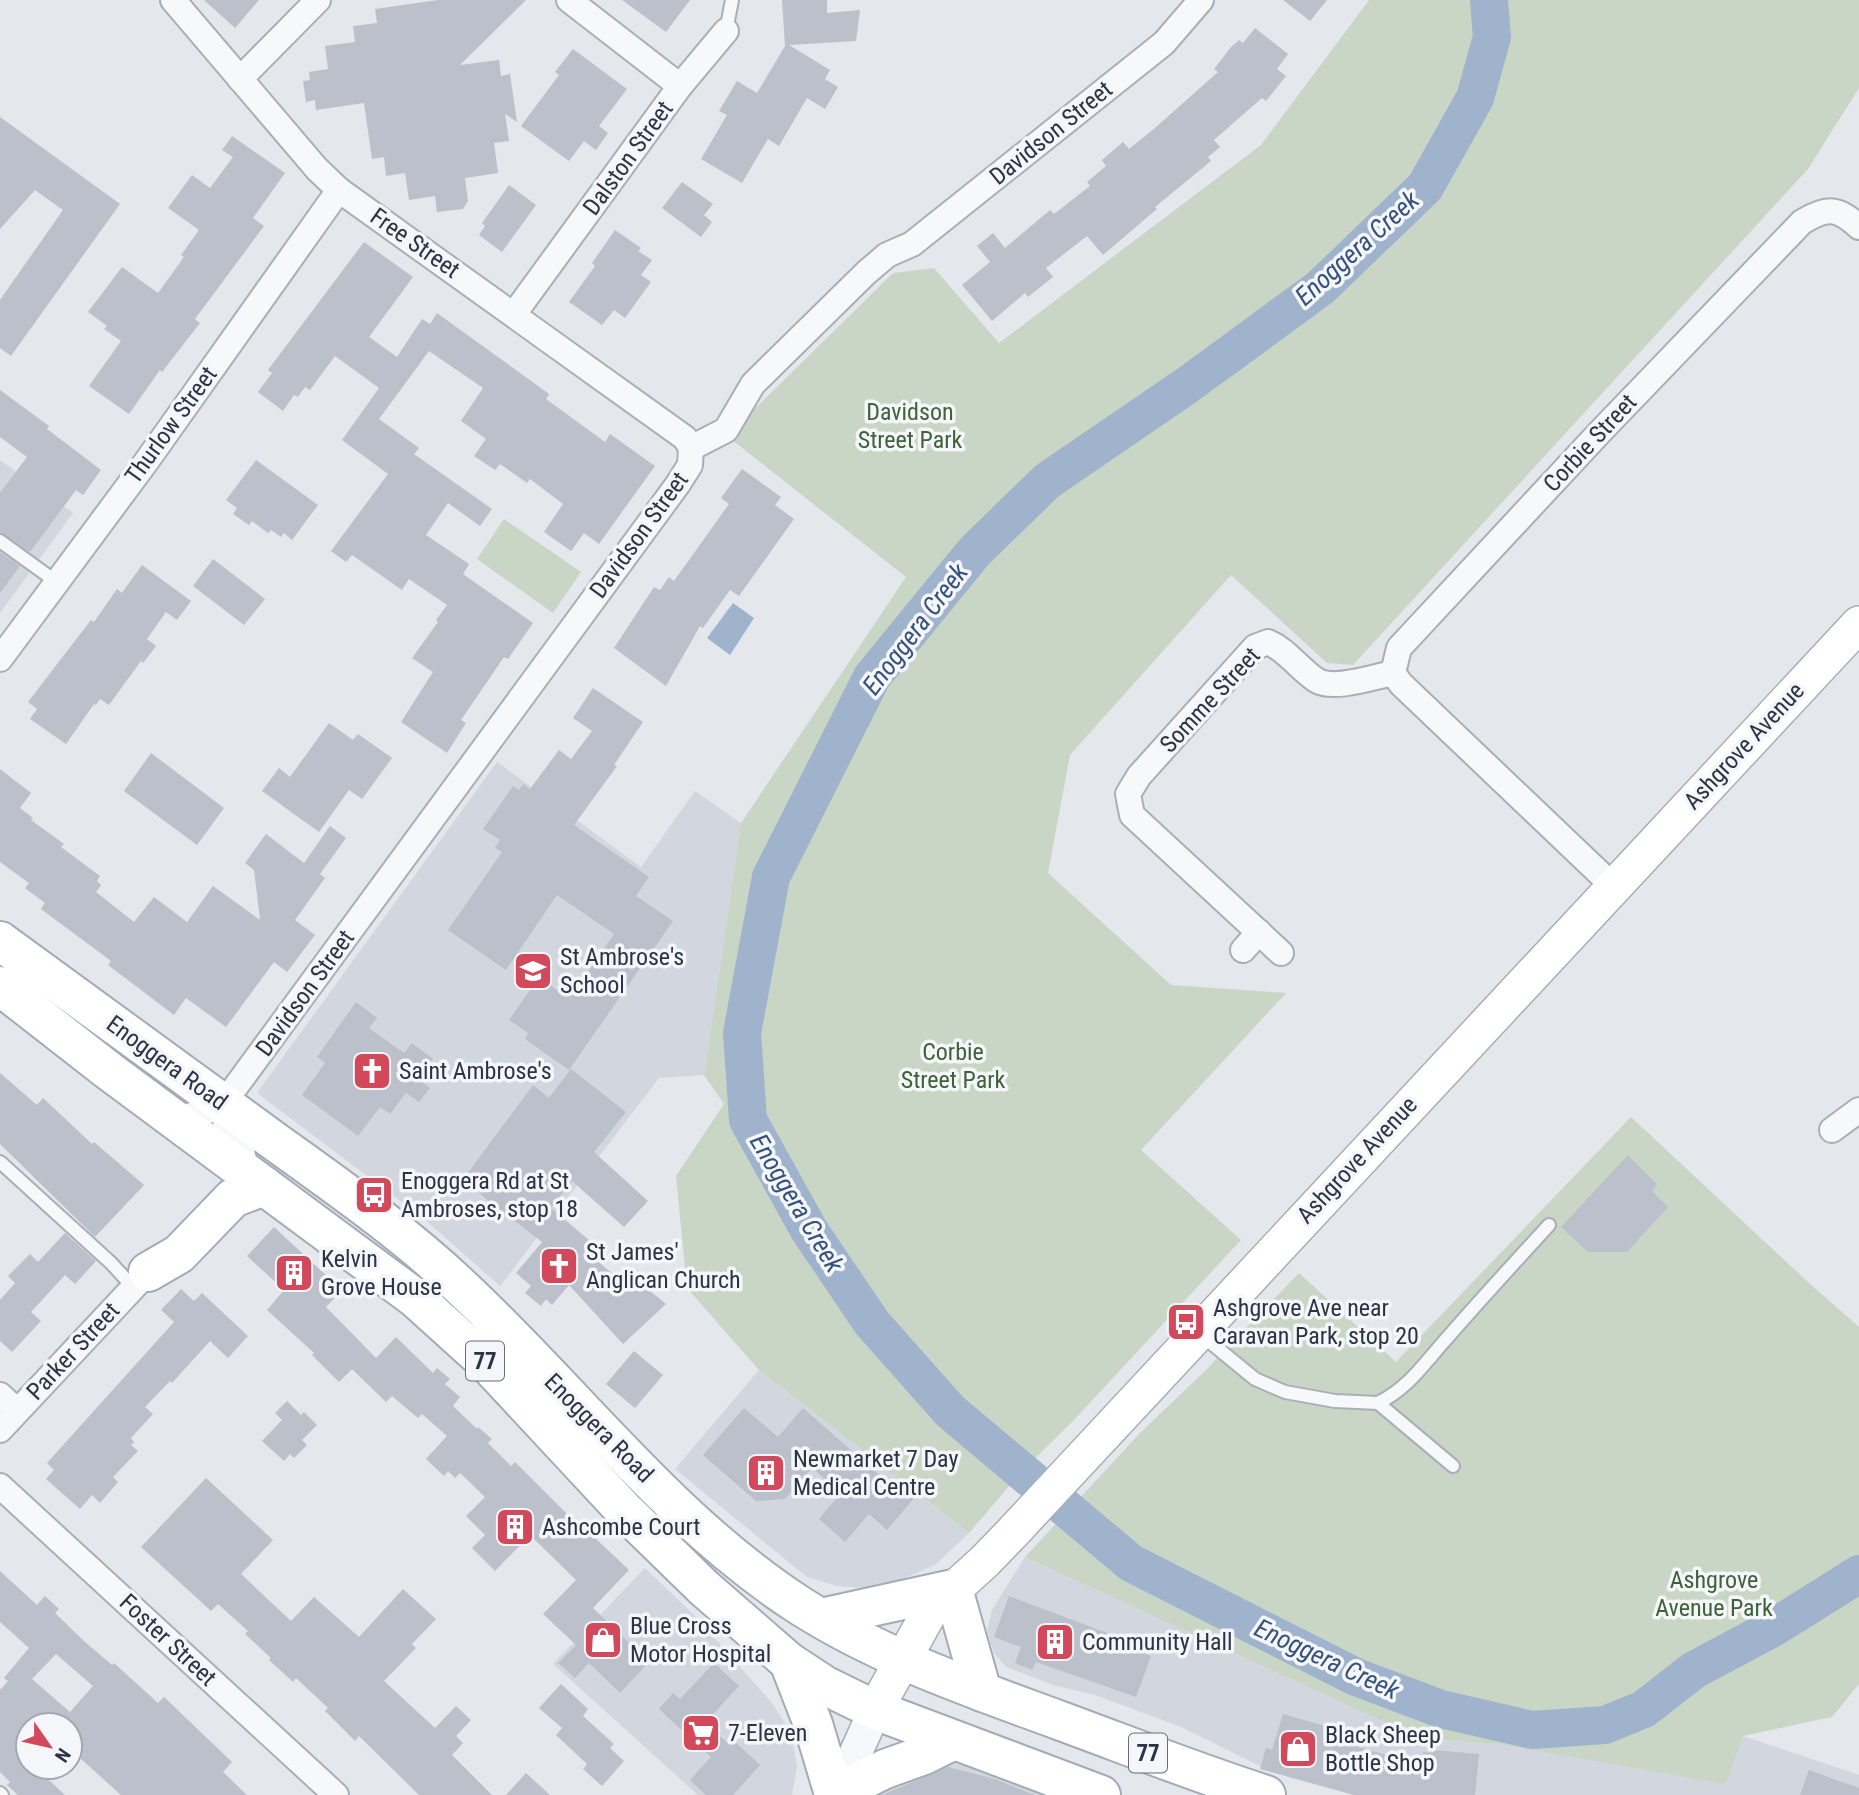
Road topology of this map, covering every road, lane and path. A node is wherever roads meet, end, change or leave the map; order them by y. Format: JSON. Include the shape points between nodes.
{"nodes":[{"id":1,"x":173,"y":0,"type":"edge"},
{"id":2,"x":318,"y":0,"type":"edge"},
{"id":3,"x":569,"y":0,"type":"edge"},
{"id":4,"x":732,"y":0,"type":"edge"},
{"id":5,"x":1201,"y":0,"type":"edge"},
{"id":6,"x":726,"y":31,"type":"joint"},
{"id":7,"x":240,"y":79,"type":"junction"},
{"id":8,"x":680,"y":86,"type":"junction"},
{"id":9,"x":339,"y":190,"type":"junction"},
{"id":10,"x":1859,"y":228,"type":"edge"},
{"id":11,"x":514,"y":314,"type":"junction"},
{"id":12,"x":691,"y":448,"type":"junction"},
{"id":13,"x":0,"y":541,"type":"edge"},
{"id":14,"x":58,"y":583,"type":"junction"},
{"id":15,"x":1859,"y":624,"type":"edge"},
{"id":16,"x":0,"y":659,"type":"edge"},
{"id":17,"x":1392,"y":673,"type":"junction"},
{"id":18,"x":1613,"y":886,"type":"junction"},
{"id":19,"x":0,"y":941,"type":"edge"},
{"id":20,"x":1281,"y":953,"type":"dead end"},
{"id":21,"x":0,"y":986,"type":"edge"},
{"id":22,"x":223,"y":1104,"type":"junction"},
{"id":23,"x":1859,"y":1110,"type":"edge"},
{"id":24,"x":173,"y":1119,"type":"junction"},
{"id":25,"x":1832,"y":1130,"type":"dead end"},
{"id":26,"x":0,"y":1162,"type":"edge"},
{"id":27,"x":256,"y":1180,"type":"junction"},
{"id":28,"x":1549,"y":1225,"type":"dead end"},
{"id":29,"x":140,"y":1280,"type":"junction"},
{"id":30,"x":1199,"y":1333,"type":"junction"},
{"id":31,"x":9,"y":1403,"type":"edge"},
{"id":32,"x":1378,"y":1403,"type":"junction"},
{"id":33,"x":0,"y":1430,"type":"edge"},
{"id":34,"x":1453,"y":1466,"type":"dead end"},
{"id":35,"x":0,"y":1486,"type":"edge"},
{"id":36,"x":953,"y":1589,"type":"junction"},
{"id":37,"x":821,"y":1618,"type":"junction"},
{"id":38,"x":901,"y":1660,"type":"junction"},
{"id":39,"x":789,"y":1662,"type":"junction"},
{"id":40,"x":982,"y":1692,"type":"junction"},
{"id":41,"x":875,"y":1710,"type":"junction"},
{"id":42,"x":953,"y":1741,"type":"junction"},
{"id":43,"x":332,"y":1794,"type":"edge"},
{"id":44,"x":834,"y":1794,"type":"edge"},
{"id":45,"x":1101,"y":1795,"type":"edge"},
{"id":46,"x":1266,"y":1795,"type":"edge"}],
"edges":[{"from":1,"to":7,"type":"street","name":"Free Street"},
{"from":2,"to":7,"type":"street"},
{"from":3,"to":8,"type":"street"},
{"from":4,"to":6,"type":"lane","name":"Dalston Street"},
{"from":5,"to":12,"type":"street","name":"Davidson Street","via":[[1164,43],[912,244],[887,255],[867,272],[754,384],[726,430]]},
{"from":6,"to":8,"type":"street","name":"Dalston Street"},
{"from":7,"to":9,"type":"street","name":"Free Street"},
{"from":8,"to":11,"type":"street","name":"Dalston Street"},
{"from":9,"to":11,"type":"street","name":"Free Street"},
{"from":9,"to":14,"type":"street","name":"Thurlow Street"},
{"from":10,"to":17,"type":"street","name":"Corbie Street","via":[[1835,211],[1802,222],[1598,433],[1399,649]]},
{"from":11,"to":12,"type":"street","name":"Free Street","via":[[685,438]]},
{"from":12,"to":22,"type":"street","name":"Davidson Street","via":[[690,465],[678,484]]},
{"from":13,"to":14,"type":"lane"},
{"from":14,"to":16,"type":"street","name":"Thurlow Street"},
{"from":15,"to":18,"type":"main road","name":"Ashgrove Avenue"},
{"from":17,"to":18,"type":"street"},
{"from":17,"to":20,"type":"street","name":"Somme Street","via":[[1333,685],[1318,681],[1280,647],[1268,642],[1255,647],[1128,794],[1132,815],[1251,941]]},
{"from":18,"to":30,"type":"main road","name":"Ashgrove Avenue"},
{"from":19,"to":22,"type":"main road","name":"Enoggera Road","number":"77"},
{"from":21,"to":24,"type":"main road","name":"Enoggera Road","number":"77"},
{"from":22,"to":24,"type":"street"},
{"from":22,"to":27,"type":"street","via":[[226,1129],[240,1142]]},
{"from":22,"to":37,"type":"main road","name":"Enoggera Road","number":"77","via":[[423,1253],[669,1498],[778,1591]]},
{"from":23,"to":25,"type":"street"},
{"from":24,"to":27,"type":"main road","name":"Enoggera Road","number":"77"},
{"from":26,"to":29,"type":"lane","via":[[111,1263]]},
{"from":27,"to":29,"type":"main road","via":[[179,1254]]},
{"from":27,"to":39,"type":"main road","name":"Enoggera Road","number":"77","via":[[387,1275],[449,1327],[622,1508]]},
{"from":28,"to":32,"type":"lane","via":[[1412,1381]]},
{"from":29,"to":31,"type":"street","name":"Parker Street"},
{"from":30,"to":32,"type":"lane","via":[[1255,1380],[1285,1392]]},
{"from":30,"to":36,"type":"main road","name":"Ashgrove Avenue","via":[[1013,1532]]},
{"from":31,"to":33,"type":"street","name":"Parker Street"},
{"from":32,"to":34,"type":"lane"},
{"from":35,"to":43,"type":"street","name":"Foster Street"},
{"from":36,"to":37,"type":"main road"},
{"from":36,"to":38,"type":"main road","name":"Ashgrove Avenue","via":[[930,1611]]},
{"from":36,"to":40,"type":"main road"},
{"from":37,"to":38,"type":"main road","name":"Enoggera Road","number":"77"},
{"from":38,"to":40,"type":"main road","name":"Enoggera Road","number":"77"},
{"from":38,"to":41,"type":"main road","name":"Ashgrove Avenue"},
{"from":39,"to":41,"type":"main road","name":"Enoggera Road","number":"77"},
{"from":39,"to":44,"type":"main road"},
{"from":40,"to":46,"type":"main road","name":"Enoggera Road","number":"77"},
{"from":41,"to":42,"type":"main road","name":"Enoggera Road","number":"77"},
{"from":41,"to":44,"type":"street"},
{"from":42,"to":44,"type":"main road"},
{"from":42,"to":45,"type":"main road","name":"Enoggera Road","number":"77"}]}
